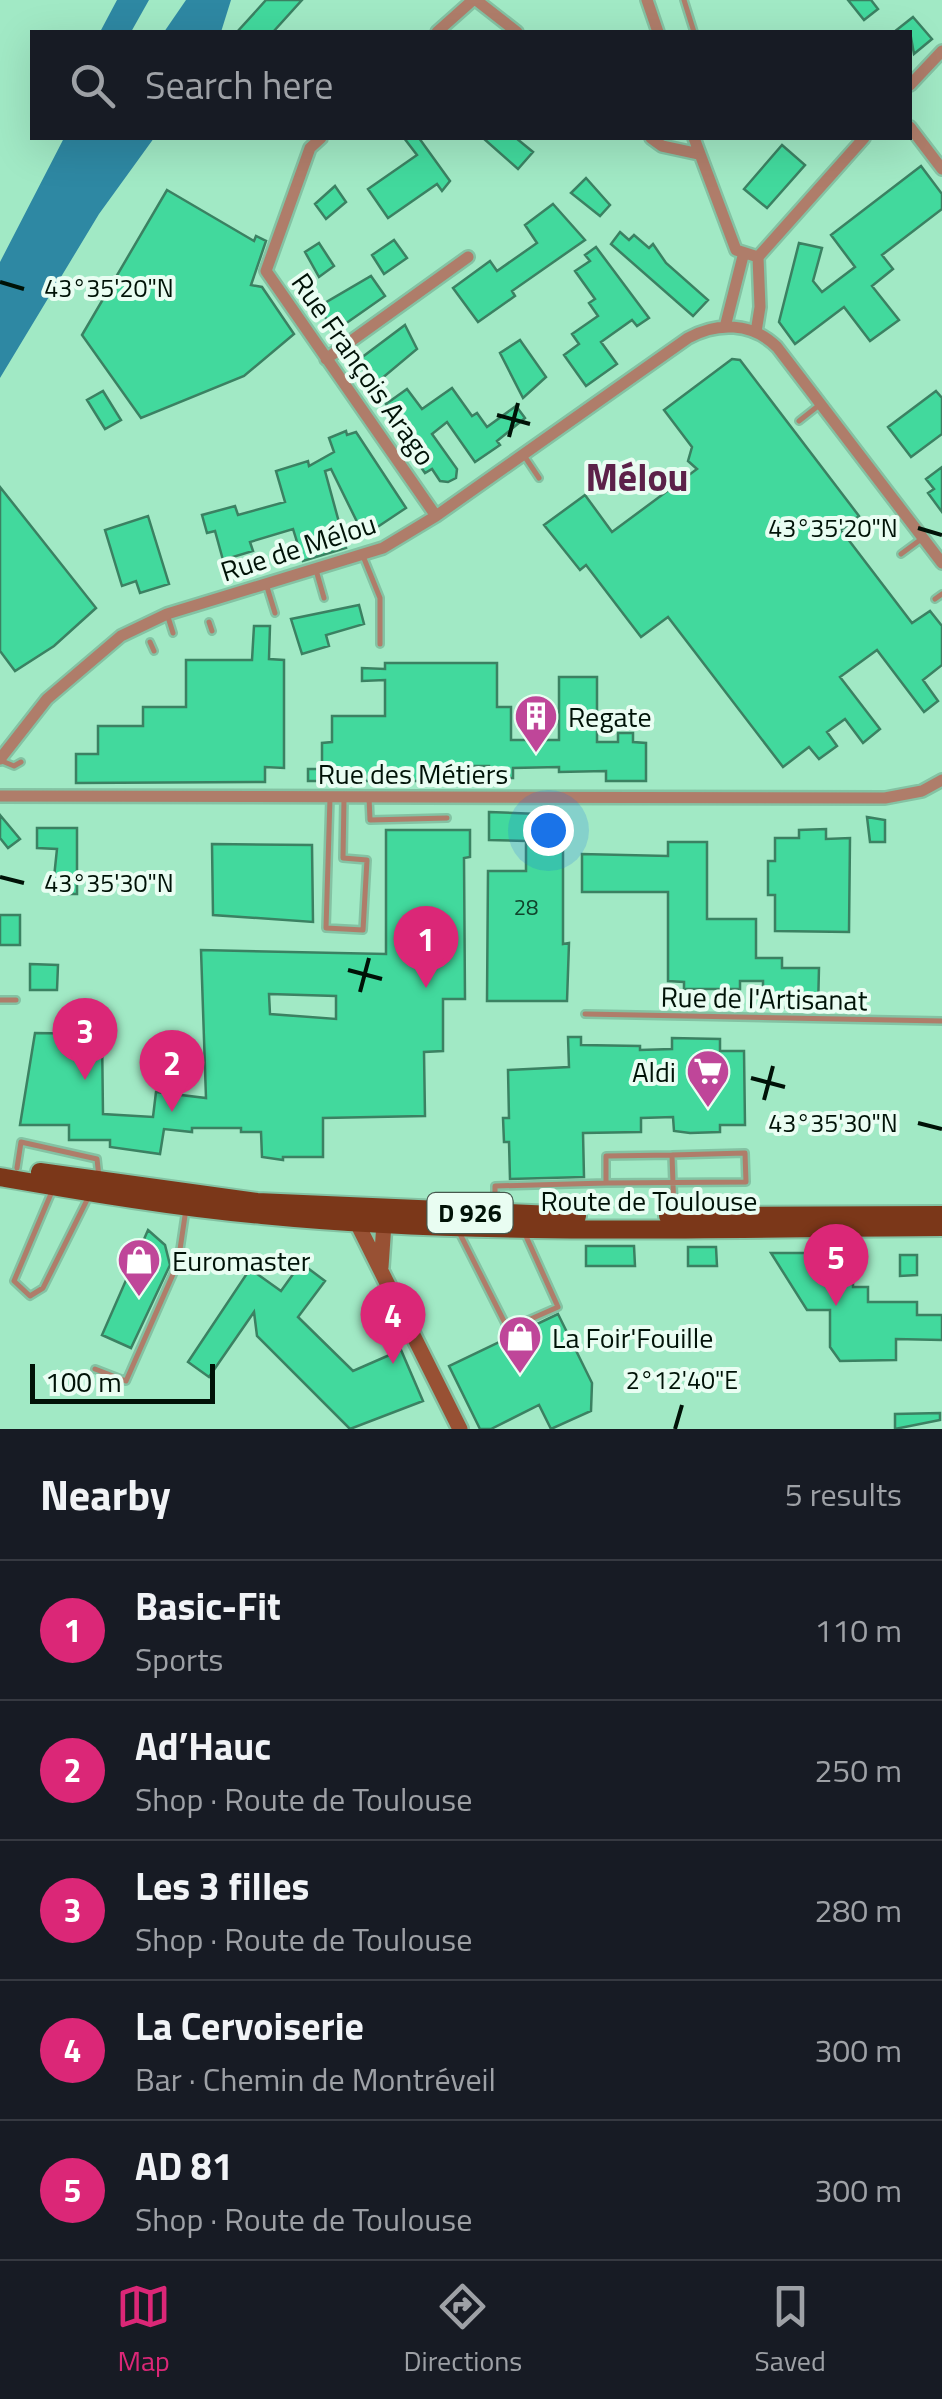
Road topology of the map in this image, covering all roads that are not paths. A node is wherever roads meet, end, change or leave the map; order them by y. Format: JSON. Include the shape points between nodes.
{"nodes":[{"id":1,"x":474,"y":0,"type":"edge"},
{"id":2,"x":647,"y":0,"type":"edge"},
{"id":3,"x":684,"y":0,"type":"edge"},
{"id":4,"x":439,"y":30,"type":"edge"},
{"id":5,"x":514,"y":30,"type":"edge"},
{"id":6,"x":657,"y":30,"type":"edge"},
{"id":7,"x":693,"y":30,"type":"edge"},
{"id":8,"x":942,"y":51,"type":"edge"},
{"id":9,"x":912,"y":84,"type":"edge"},
{"id":10,"x":912,"y":130,"type":"edge"},
{"id":11,"x":319,"y":140,"type":"edge"},
{"id":12,"x":654,"y":140,"type":"edge"},
{"id":13,"x":695,"y":140,"type":"edge"},
{"id":14,"x":862,"y":140,"type":"edge"},
{"id":15,"x":699,"y":154,"type":"junction"},
{"id":16,"x":942,"y":169,"type":"edge"},
{"id":17,"x":743,"y":256,"type":"junction"},
{"id":18,"x":468,"y":257,"type":"dead end"},
{"id":19,"x":758,"y":257,"type":"junction"},
{"id":20,"x":732,"y":292,"type":"junction"},
{"id":21,"x":760,"y":296,"type":"junction"},
{"id":22,"x":726,"y":326,"type":"junction"},
{"id":23,"x":756,"y":332,"type":"junction"},
{"id":24,"x":326,"y":359,"type":"junction"},
{"id":25,"x":821,"y":404,"type":"junction"},
{"id":26,"x":799,"y":420,"type":"dead end"},
{"id":27,"x":523,"y":454,"type":"junction"},
{"id":28,"x":539,"y":478,"type":"dead end"},
{"id":29,"x":436,"y":516,"type":"junction"},
{"id":30,"x":922,"y":538,"type":"junction"},
{"id":31,"x":901,"y":554,"type":"dead end"},
{"id":32,"x":364,"y":556,"type":"junction"},
{"id":33,"x":942,"y":563,"type":"edge"},
{"id":34,"x":316,"y":570,"type":"junction"},
{"id":35,"x":267,"y":585,"type":"junction"},
{"id":36,"x":942,"y":594,"type":"edge"},
{"id":37,"x":324,"y":598,"type":"dead end"},
{"id":38,"x":935,"y":599,"type":"dead end"},
{"id":39,"x":276,"y":612,"type":"dead end"},
{"id":40,"x":167,"y":614,"type":"junction"},
{"id":41,"x":210,"y":622,"type":"dead end"},
{"id":42,"x":212,"y":631,"type":"dead end"},
{"id":43,"x":173,"y":633,"type":"dead end"},
{"id":44,"x":150,"y":642,"type":"dead end"},
{"id":45,"x":380,"y":644,"type":"dead end"},
{"id":46,"x":154,"y":651,"type":"dead end"},
{"id":47,"x":0,"y":759,"type":"edge"},
{"id":48,"x":21,"y":762,"type":"dead end"},
{"id":49,"x":942,"y":780,"type":"edge"},
{"id":50,"x":0,"y":796,"type":"edge"},
{"id":51,"x":330,"y":798,"type":"junction"},
{"id":52,"x":344,"y":798,"type":"junction"},
{"id":53,"x":369,"y":798,"type":"junction"},
{"id":54,"x":448,"y":818,"type":"dead end"},
{"id":55,"x":0,"y":1000,"type":"edge"},
{"id":56,"x":16,"y":1000,"type":"dead end"},
{"id":57,"x":585,"y":1014,"type":"dead end"},
{"id":58,"x":942,"y":1021,"type":"edge"},
{"id":59,"x":672,"y":1155,"type":"junction"},
{"id":60,"x":6,"y":1170,"type":"edge"},
{"id":61,"x":606,"y":1184,"type":"junction"},
{"id":62,"x":673,"y":1184,"type":"junction"},
{"id":63,"x":54,"y":1186,"type":"junction"},
{"id":64,"x":95,"y":1187,"type":"junction"},
{"id":65,"x":186,"y":1207,"type":"junction"},
{"id":66,"x":495,"y":1214,"type":"junction"},
{"id":67,"x":942,"y":1215,"type":"edge"},
{"id":68,"x":674,"y":1216,"type":"junction"},
{"id":69,"x":356,"y":1221,"type":"junction"},
{"id":70,"x":384,"y":1222,"type":"junction"},
{"id":71,"x":456,"y":1225,"type":"junction"},
{"id":72,"x":523,"y":1227,"type":"junction"},
{"id":73,"x":942,"y":1227,"type":"edge"},
{"id":74,"x":381,"y":1272,"type":"junction"},
{"id":75,"x":95,"y":1368,"type":"dead end"},
{"id":76,"x":460,"y":1429,"type":"edge"}],
"edges":[{"from":1,"to":4,"type":"street"},
{"from":1,"to":5,"type":"street"},
{"from":2,"to":6,"type":"street"},
{"from":3,"to":7,"type":"lane"},
{"from":8,"to":9,"type":"street"},
{"from":10,"to":16,"type":"street"},
{"from":11,"to":24,"type":"street","name":"Rue François Arago","via":[[310,148],[266,272]]},
{"from":12,"to":15,"type":"street"},
{"from":13,"to":15,"type":"street"},
{"from":14,"to":19,"type":"street"},
{"from":15,"to":17,"type":"street","via":[[727,232]]},
{"from":17,"to":19,"type":"street"},
{"from":17,"to":20,"type":"street"},
{"from":18,"to":24,"type":"street"},
{"from":19,"to":21,"type":"street"},
{"from":20,"to":21,"type":"street","via":[[747,286]]},
{"from":20,"to":22,"type":"street"},
{"from":21,"to":23,"type":"street"},
{"from":22,"to":23,"type":"street"},
{"from":22,"to":27,"type":"street","name":"Rue de Mélou","via":[[688,338]]},
{"from":23,"to":25,"type":"street","via":[[777,347]]},
{"from":24,"to":29,"type":"street","name":"Rue François Arago"},
{"from":25,"to":26,"type":"lane"},
{"from":25,"to":30,"type":"street"},
{"from":27,"to":28,"type":"lane"},
{"from":27,"to":29,"type":"street","name":"Rue de Mélou"},
{"from":29,"to":32,"type":"street","name":"Rue de Mélou"},
{"from":30,"to":31,"type":"lane"},
{"from":30,"to":33,"type":"street"},
{"from":32,"to":34,"type":"street","name":"Rue de Mélou"},
{"from":32,"to":45,"type":"lane","via":[[380,598]]},
{"from":34,"to":35,"type":"street","name":"Rue de Mélou"},
{"from":34,"to":37,"type":"lane"},
{"from":35,"to":39,"type":"lane"},
{"from":35,"to":40,"type":"street","name":"Rue de Mélou"},
{"from":36,"to":38,"type":"lane"},
{"from":40,"to":43,"type":"lane"},
{"from":40,"to":47,"type":"street","name":"Rue de Mélou","via":[[121,636],[80,668]]},
{"from":41,"to":42,"type":"lane"},
{"from":44,"to":46,"type":"lane"},
{"from":47,"to":48,"type":"lane"},
{"from":49,"to":53,"type":"street","name":"Rue des Métiers","via":[[922,792],[885,798]]},
{"from":50,"to":51,"type":"street","name":"Rue des Métiers"},
{"from":51,"to":52,"type":"street","name":"Rue des Métiers"},
{"from":51,"to":52,"type":"lane","via":[[326,928],[363,930],[367,860],[343,858]]},
{"from":52,"to":53,"type":"street","name":"Rue des Métiers"},
{"from":53,"to":54,"type":"lane","via":[[370,820]]},
{"from":55,"to":56,"type":"lane"},
{"from":57,"to":58,"type":"lane","name":"Rue de l'Artisanat"},
{"from":59,"to":61,"type":"lane","via":[[606,1156]]},
{"from":59,"to":62,"type":"lane"},
{"from":59,"to":62,"type":"lane","via":[[745,1154],[746,1182]]},
{"from":60,"to":63,"type":"main road","name":"Route de Toulouse","number":"D 926"},
{"from":60,"to":64,"type":"main road","number":"D 926"},
{"from":60,"to":64,"type":"lane","via":[[22,1142],[97,1159]]},
{"from":61,"to":62,"type":"lane"},
{"from":61,"to":66,"type":"lane","via":[[495,1186]]},
{"from":62,"to":68,"type":"lane"},
{"from":63,"to":64,"type":"main road","name":"Route de Toulouse","number":"D 926"},
{"from":63,"to":64,"type":"lane","via":[[14,1281],[30,1296],[43,1288]]},
{"from":64,"to":65,"type":"main road","name":"Route de Toulouse","number":"D 926"},
{"from":64,"to":66,"type":"main road","number":"D 926"},
{"from":65,"to":69,"type":"main road","name":"Route de Toulouse","number":"D 926"},
{"from":65,"to":75,"type":"lane","via":[[178,1262],[126,1381]]},
{"from":66,"to":68,"type":"main road","number":"D 926"},
{"from":67,"to":68,"type":"main road","number":"D 926"},
{"from":69,"to":70,"type":"main road","name":"Route de Toulouse","number":"D 926"},
{"from":69,"to":74,"type":"main road"},
{"from":70,"to":71,"type":"main road","name":"Route de Toulouse","number":"D 926"},
{"from":70,"to":74,"type":"main road"},
{"from":71,"to":72,"type":"main road","name":"Route de Toulouse","number":"D 926"},
{"from":71,"to":72,"type":"lane","via":[[508,1329],[558,1307]]},
{"from":72,"to":73,"type":"main road","name":"Route de Toulouse","number":"D 926"},
{"from":74,"to":76,"type":"main road"}]}
